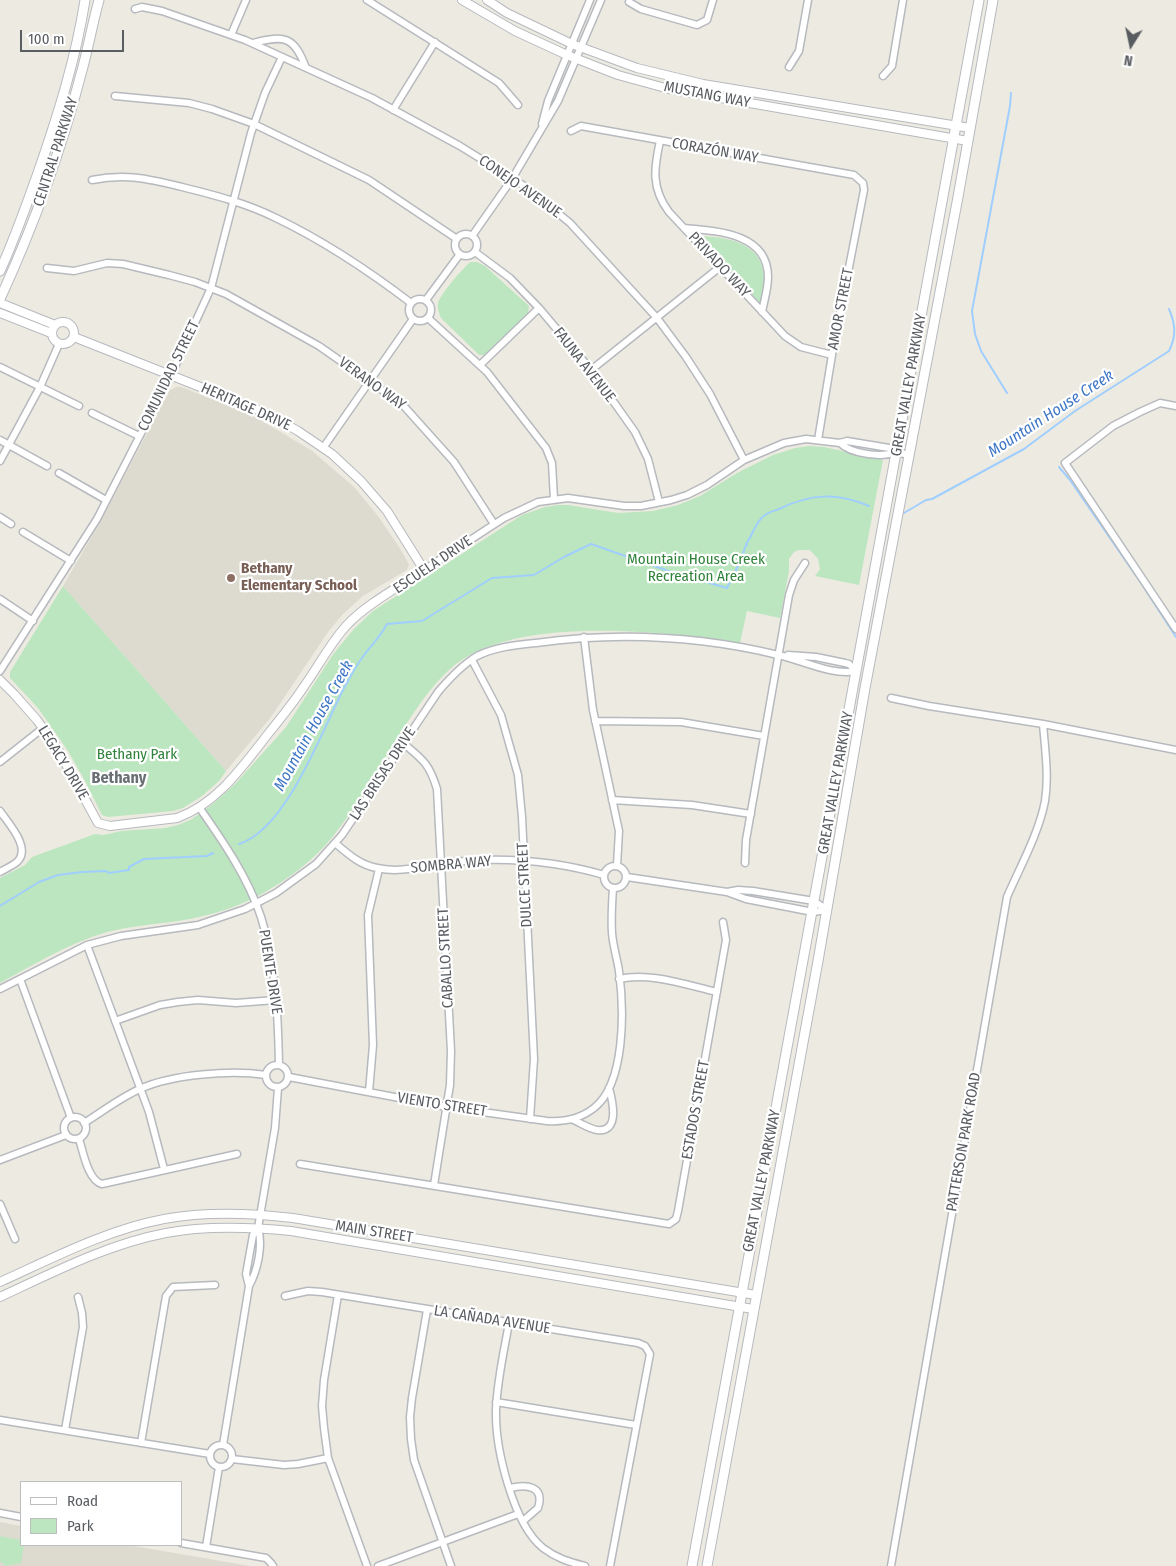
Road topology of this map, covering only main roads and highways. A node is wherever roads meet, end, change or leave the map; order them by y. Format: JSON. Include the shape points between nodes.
{"nodes":[{"id":1,"x":85,"y":0,"type":"edge"},
{"id":2,"x":99,"y":0,"type":"edge"},
{"id":3,"x":979,"y":0,"type":"edge"},
{"id":4,"x":993,"y":0,"type":"edge"},
{"id":5,"x":0,"y":271,"type":"edge"},
{"id":6,"x":0,"y":301,"type":"edge"},
{"id":7,"x":856,"y":671,"type":"junction"},
{"id":8,"x":865,"y":688,"type":"junction"},
{"id":9,"x":692,"y":1566,"type":"edge"},
{"id":10,"x":707,"y":1566,"type":"edge"}],
"edges":[{"from":1,"to":5,"type":"main road","name":"CENTRAL PARKWAY","via":[[70,72],[14,240]]},
{"from":2,"to":6,"type":"main road","name":"CENTRAL PARKWAY","via":[[60,146],[36,215]]},
{"from":3,"to":7,"type":"main road","name":"GREAT VALLEY PARKWAY"},
{"from":4,"to":8,"type":"main road","name":"GREAT VALLEY PARKWAY"},
{"from":7,"to":8,"type":"main road"},
{"from":7,"to":9,"type":"main road","name":"GREAT VALLEY PARKWAY"},
{"from":8,"to":10,"type":"main road","name":"GREAT VALLEY PARKWAY"}]}
